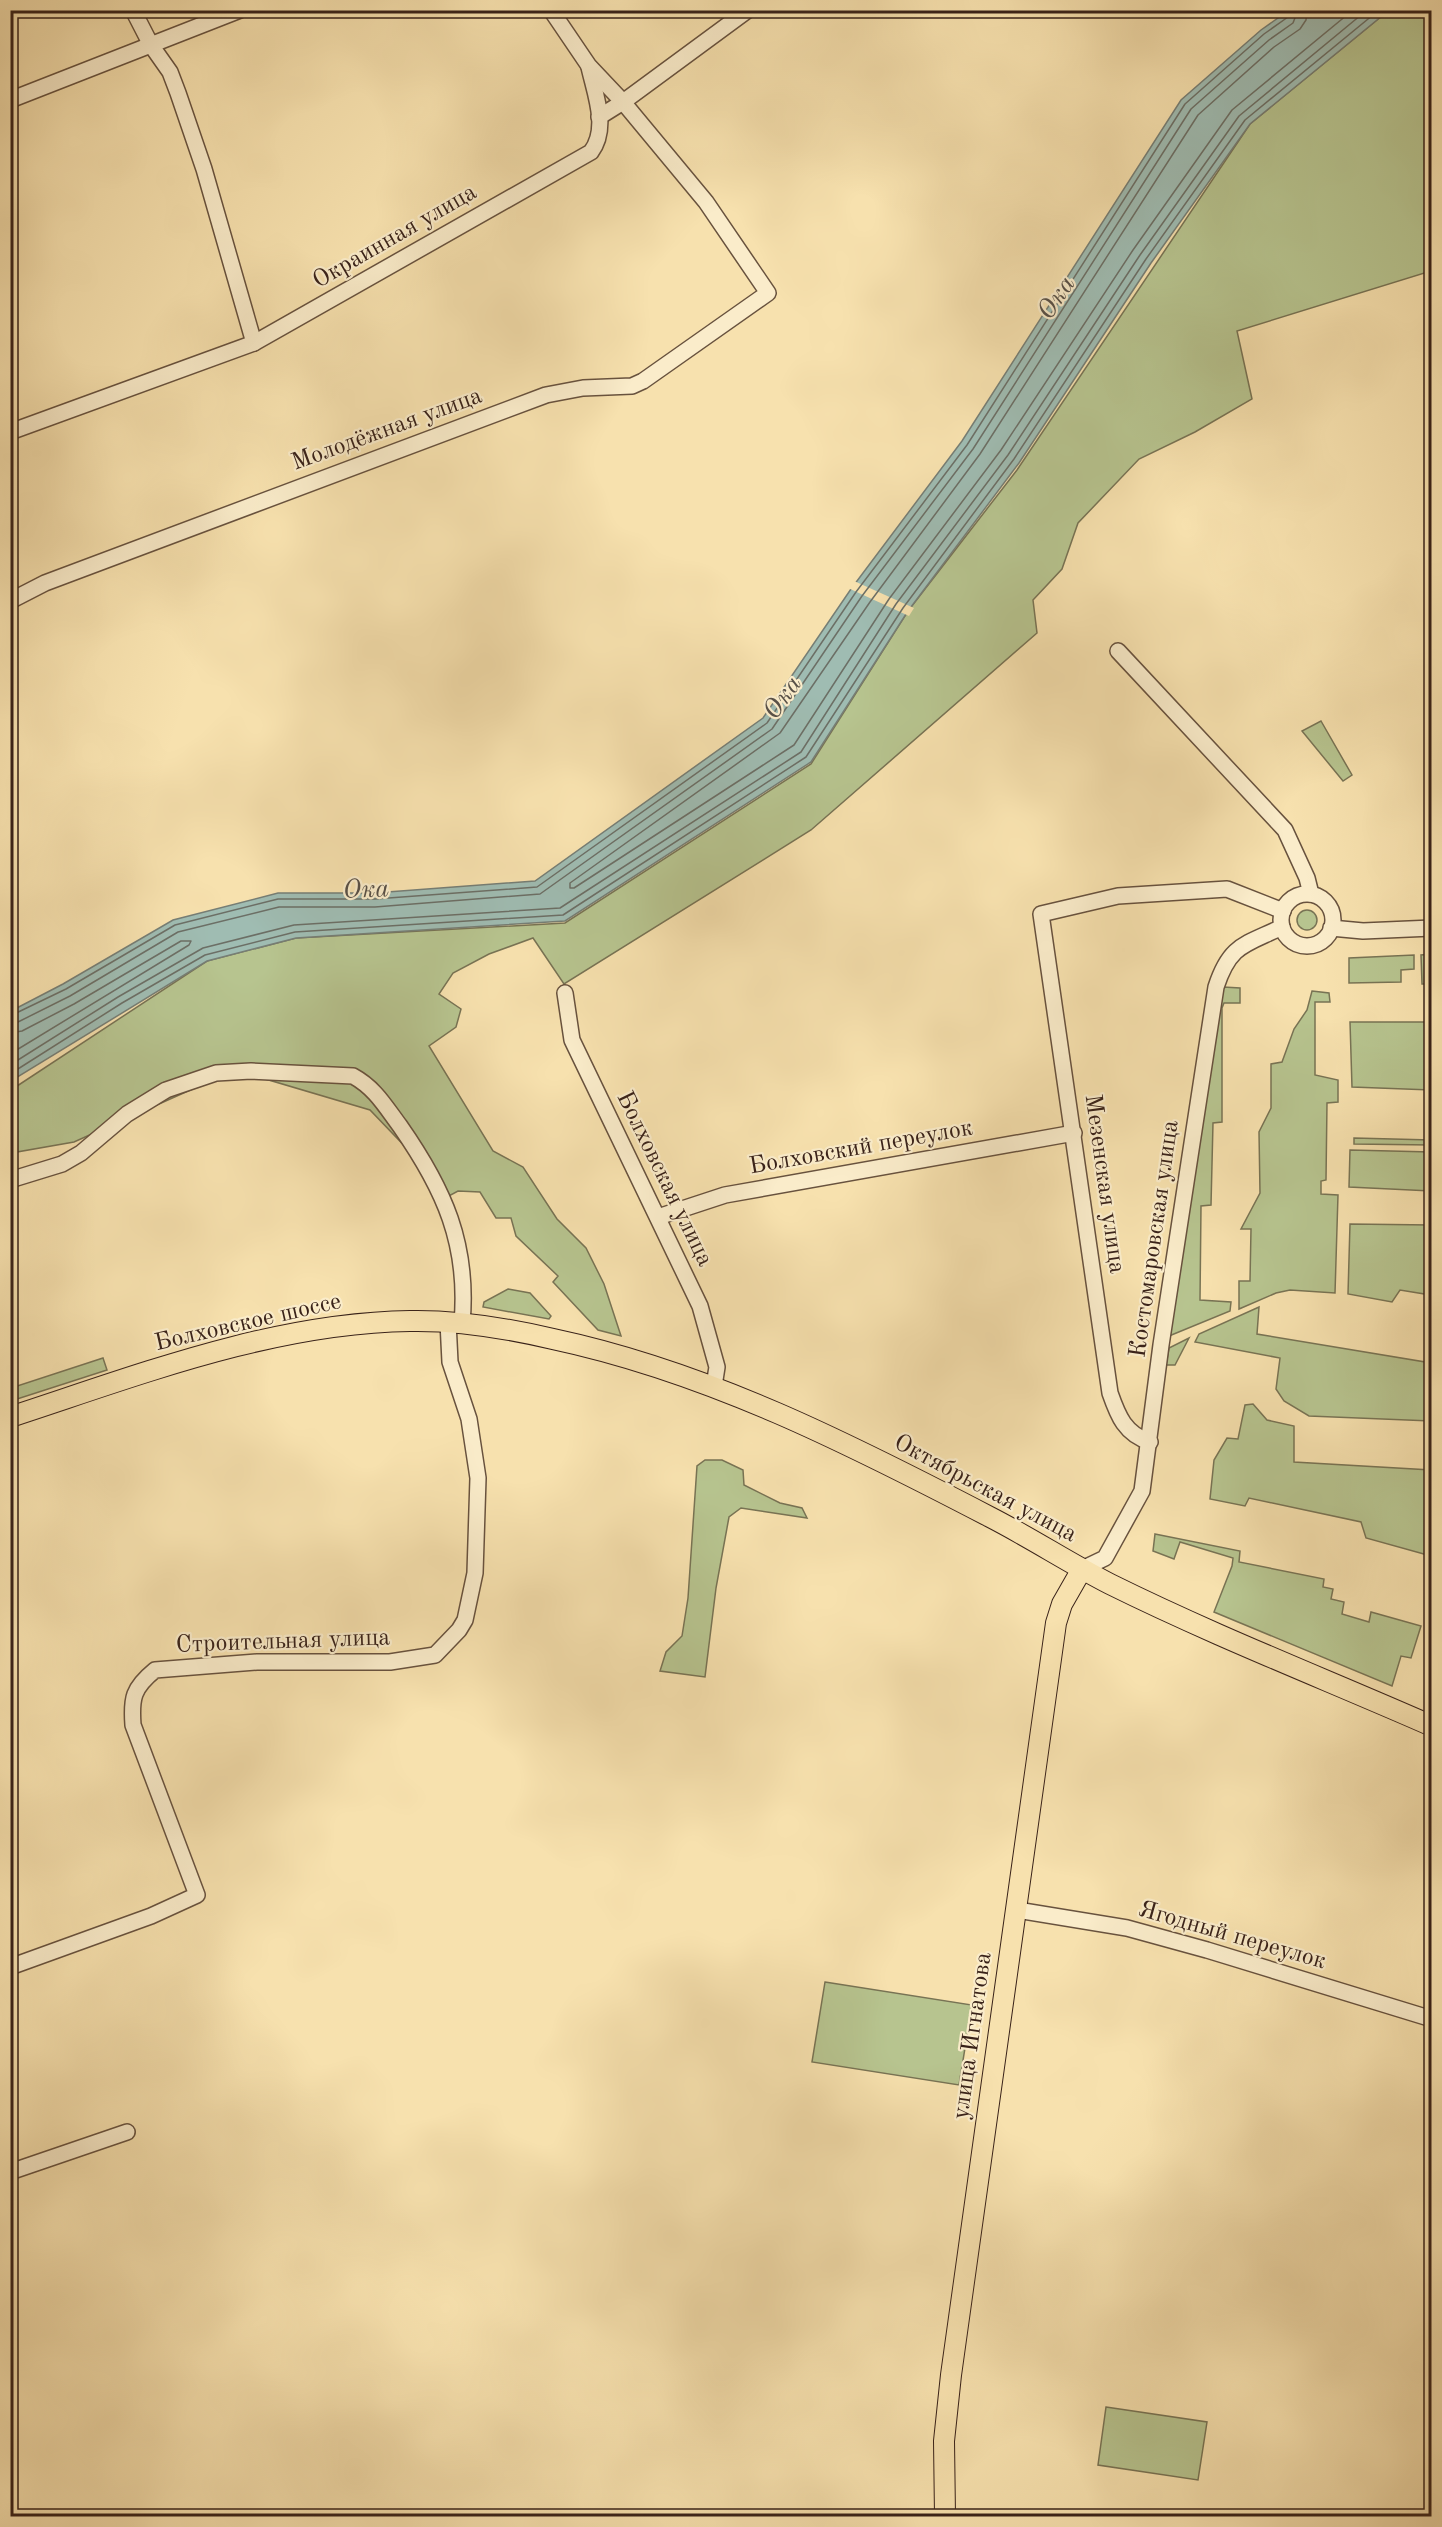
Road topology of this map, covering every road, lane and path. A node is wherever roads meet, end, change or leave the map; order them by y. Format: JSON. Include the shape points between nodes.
{"nodes":[{"id":1,"x":133,"y":10,"type":"edge"},
{"id":2,"x":240,"y":10,"type":"edge"},
{"id":3,"x":551,"y":10,"type":"edge"},
{"id":4,"x":748,"y":10,"type":"edge"},
{"id":5,"x":151,"y":45,"type":"junction"},
{"id":6,"x":589,"y":66,"type":"junction"},
{"id":7,"x":10,"y":100,"type":"edge"},
{"id":8,"x":623,"y":102,"type":"junction"},
{"id":9,"x":599,"y":117,"type":"junction"},
{"id":10,"x":254,"y":343,"type":"junction"},
{"id":11,"x":10,"y":432,"type":"edge"},
{"id":12,"x":10,"y":601,"type":"edge"},
{"id":13,"x":1118,"y":651,"type":"dead end"},
{"id":14,"x":1311,"y":894,"type":"junction"},
{"id":15,"x":1283,"y":911,"type":"junction"},
{"id":16,"x":1282,"y":927,"type":"junction"},
{"id":17,"x":1331,"y":928,"type":"junction"},
{"id":18,"x":1431,"y":928,"type":"edge"},
{"id":19,"x":565,"y":993,"type":"dead end"},
{"id":20,"x":1074,"y":1133,"type":"junction"},
{"id":21,"x":10,"y":1180,"type":"edge"},
{"id":22,"x":658,"y":1217,"type":"junction"},
{"id":23,"x":455,"y":1322,"type":"junction"},
{"id":24,"x":504,"y":1328,"type":"joint"},
{"id":25,"x":714,"y":1386,"type":"junction"},
{"id":26,"x":10,"y":1418,"type":"edge"},
{"id":27,"x":1150,"y":1442,"type":"junction"},
{"id":28,"x":1082,"y":1569,"type":"junction"},
{"id":29,"x":1431,"y":1726,"type":"edge"},
{"id":30,"x":1017,"y":1910,"type":"junction"},
{"id":31,"x":10,"y":1967,"type":"edge"},
{"id":32,"x":1431,"y":2019,"type":"edge"},
{"id":33,"x":128,"y":2132,"type":"dead end"},
{"id":34,"x":10,"y":2172,"type":"edge"},
{"id":35,"x":945,"y":2517,"type":"edge"}],
"edges":[{"from":1,"to":5,"type":"street"},
{"from":2,"to":5,"type":"street"},
{"from":3,"to":6,"type":"street"},
{"from":4,"to":8,"type":"street"},
{"from":5,"to":7,"type":"street"},
{"from":5,"to":10,"type":"street","via":[[170,72],[204,169]]},
{"from":6,"to":8,"type":"street"},
{"from":6,"to":9,"type":"street","name":"Окраинная улица"},
{"from":8,"to":9,"type":"street"},
{"from":8,"to":12,"type":"street","name":"Молодёжная улица","via":[[706,202],[768,293],[632,386],[582,388],[546,395],[56,579]]},
{"from":9,"to":10,"type":"street","name":"Окраинная улица","via":[[601,131],[591,152]]},
{"from":10,"to":11,"type":"street","name":"Окраинная улица"},
{"from":13,"to":14,"type":"street","via":[[1284,830]]},
{"from":14,"to":15,"type":"street","via":[[1294,898]]},
{"from":14,"to":17,"type":"street","via":[[1329,907]]},
{"from":15,"to":16,"type":"street"},
{"from":15,"to":20,"type":"street","name":"Мезенская улица","via":[[1227,889],[1118,896],[1041,914]]},
{"from":16,"to":17,"type":"street","via":[[1289,939],[1303,945],[1320,942]]},
{"from":16,"to":27,"type":"street","name":"Костомаровская улица","via":[[1237,948],[1216,987],[1161,1345]]},
{"from":17,"to":18,"type":"street"},
{"from":19,"to":22,"type":"street","name":"Болховская улица","via":[[572,1040]]},
{"from":20,"to":22,"type":"street","name":"Болховский переулок","via":[[725,1195]]},
{"from":20,"to":27,"type":"street","name":"Мезенская улица","via":[[1110,1393],[1124,1427],[1137,1438]]},
{"from":21,"to":23,"type":"street","via":[[62,1164],[127,1114],[166,1090],[216,1073],[353,1076],[372,1088],[389,1111],[425,1162],[446,1205],[461,1252],[464,1292]]},
{"from":22,"to":25,"type":"street","name":"Болховская улица","via":[[700,1306],[717,1367]]},
{"from":23,"to":24,"type":"main road","name":"Болховское шоссе"},
{"from":23,"to":26,"type":"main road","name":"Болховское шоссе","via":[[388,1321],[296,1333],[170,1366]]},
{"from":23,"to":31,"type":"street","name":"Строительная улица","via":[[450,1362],[469,1419],[478,1478],[475,1573],[465,1620],[459,1630],[435,1655],[390,1662],[257,1662],[154,1670],[134,1693],[134,1725],[196,1895],[151,1916]]},
{"from":24,"to":25,"type":"main road","name":"Октябрьская улица","via":[[623,1354]]},
{"from":25,"to":28,"type":"main road","name":"Октябрьская улица","via":[[907,1475]]},
{"from":27,"to":28,"type":"street","name":"Костомаровская улица","via":[[1142,1491],[1116,1540],[1105,1558]]},
{"from":28,"to":29,"type":"main road","name":"Октябрьская улица"},
{"from":28,"to":30,"type":"main road","name":"улица Игнатова","via":[[1056,1623]]},
{"from":30,"to":32,"type":"street","name":"Ягодный переулок","via":[[1127,1928]]},
{"from":30,"to":35,"type":"main road","name":"улица Игнатова","via":[[951,2375],[944,2441]]},
{"from":33,"to":34,"type":"street"}]}
